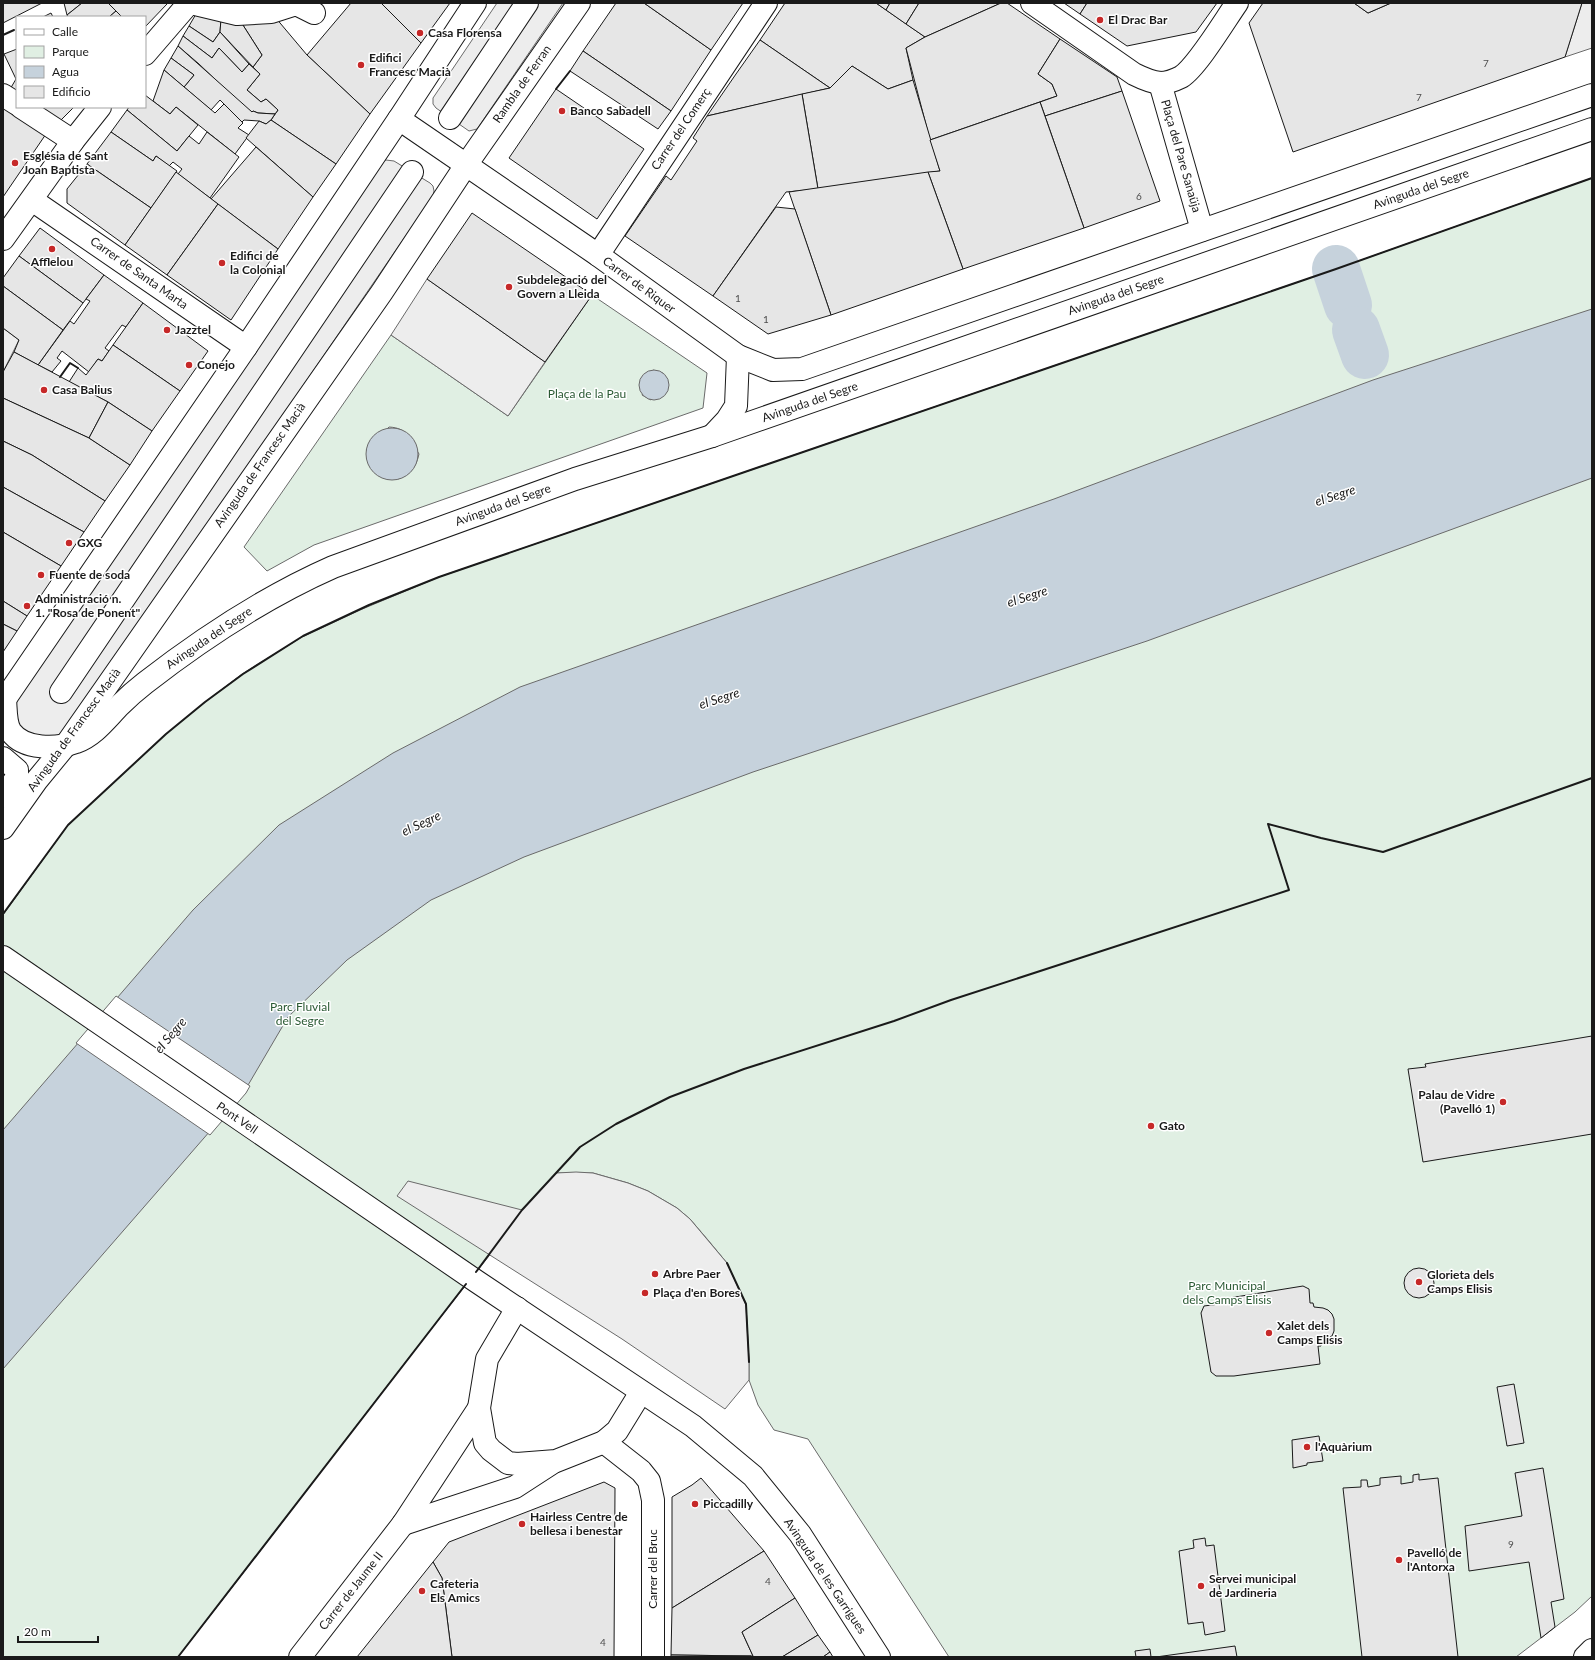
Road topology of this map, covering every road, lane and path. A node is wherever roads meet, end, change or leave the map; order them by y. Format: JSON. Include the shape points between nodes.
{"nodes":[{"id":1,"x":190,"y":3,"type":"edge"},
{"id":2,"x":475,"y":3,"type":"edge"},
{"id":3,"x":527,"y":3,"type":"edge"},
{"id":4,"x":579,"y":3,"type":"edge"},
{"id":5,"x":766,"y":3,"type":"edge"},
{"id":6,"x":1032,"y":3,"type":"edge"},
{"id":7,"x":1237,"y":3,"type":"edge"},
{"id":8,"x":314,"y":13,"type":"dead end"},
{"id":9,"x":146,"y":53,"type":"edge"},
{"id":10,"x":1160,"y":83,"type":"junction"},
{"id":11,"x":3,"y":95,"type":"edge"},
{"id":12,"x":1592,"y":95,"type":"edge"},
{"id":13,"x":16,"y":103,"type":"edge"},
{"id":14,"x":23,"y":108,"type":"edge"},
{"id":15,"x":99,"y":108,"type":"edge"},
{"id":16,"x":450,"y":118,"type":"dead end"},
{"id":17,"x":398,"y":119,"type":"junction"},
{"id":18,"x":1592,"y":129,"type":"edge"},
{"id":19,"x":73,"y":141,"type":"junction"},
{"id":20,"x":466,"y":165,"type":"junction"},
{"id":21,"x":412,"y":172,"type":"dead end"},
{"id":22,"x":32,"y":200,"type":"junction"},
{"id":23,"x":1202,"y":230,"type":"junction"},
{"id":24,"x":3,"y":240,"type":"edge"},
{"id":25,"x":598,"y":255,"type":"junction"},
{"id":26,"x":246,"y":347,"type":"junction"},
{"id":27,"x":738,"y":356,"type":"junction"},
{"id":28,"x":712,"y":436,"type":"junction"},
{"id":29,"x":61,"y":692,"type":"dead end"},
{"id":30,"x":4,"y":701,"type":"edge"},
{"id":31,"x":66,"y":746,"type":"junction"},
{"id":32,"x":3,"y":758,"type":"edge"},
{"id":33,"x":8,"y":794,"type":"edge"},
{"id":34,"x":4,"y":826,"type":"edge"},
{"id":35,"x":3,"y":957,"type":"edge"},
{"id":36,"x":517,"y":1308,"type":"junction"},
{"id":37,"x":641,"y":1392,"type":"junction"},
{"id":38,"x":479,"y":1408,"type":"junction"},
{"id":39,"x":604,"y":1442,"type":"junction"},
{"id":40,"x":556,"y":1461,"type":"junction"},
{"id":41,"x":402,"y":1524,"type":"junction"},
{"id":42,"x":1592,"y":1650,"type":"edge"},
{"id":43,"x":300,"y":1657,"type":"edge"},
{"id":44,"x":653,"y":1657,"type":"edge"},
{"id":45,"x":879,"y":1657,"type":"edge"},
{"id":46,"x":1585,"y":1657,"type":"edge"}],
"edges":[{"from":1,"to":8,"type":"main road","via":[[237,14],[270,12],[296,4]]},
{"from":1,"to":9,"type":"main road"},
{"from":2,"to":17,"type":"main road"},
{"from":3,"to":16,"type":"main road"},
{"from":4,"to":20,"type":"main road","name":"Rambla de Ferran"},
{"from":5,"to":25,"type":"main road","name":"Carrer del Comerç"},
{"from":6,"to":10,"type":"main road","via":[[1134,74]]},
{"from":7,"to":10,"type":"main road","via":[[1192,66],[1181,76]]},
{"from":10,"to":23,"type":"main road","name":"Plaça del Pare Sanaüja"},
{"from":11,"to":13,"type":"main road"},
{"from":12,"to":23,"type":"main road"},
{"from":14,"to":19,"type":"main road"},
{"from":15,"to":19,"type":"main road"},
{"from":17,"to":20,"type":"main road"},
{"from":17,"to":26,"type":"main road"},
{"from":18,"to":28,"type":"main road","name":"Avinguda del Segre"},
{"from":19,"to":22,"type":"main road"},
{"from":20,"to":25,"type":"main road","name":"Carrer de Riquer"},
{"from":20,"to":31,"type":"main road","name":"Avinguda de Francesc Macià","via":[[382,292]]},
{"from":21,"to":29,"type":"main road"},
{"from":22,"to":24,"type":"main road"},
{"from":22,"to":26,"type":"main road","name":"Carrer de Santa Marta"},
{"from":23,"to":27,"type":"main road","via":[[802,369],[773,370]]},
{"from":25,"to":27,"type":"main road","name":"Carrer de Riquer"},
{"from":26,"to":30,"type":"main road"},
{"from":27,"to":28,"type":"main road","via":[[736,406]]},
{"from":28,"to":31,"type":"main road","name":"Avinguda del Segre","via":[[575,478],[415,536],[297,583],[176,659],[137,689],[86,738]]},
{"from":30,"to":31,"type":"main road","via":[[10,731],[17,738],[37,746]]},
{"from":31,"to":33,"type":"main road","name":"Avinguda de Francesc Macià"},
{"from":32,"to":33,"type":"main road","via":[[17,770],[17,777]]},
{"from":33,"to":34,"type":"main road"},
{"from":35,"to":36,"type":"main road","name":"Pont Vell"},
{"from":36,"to":37,"type":"main road"},
{"from":36,"to":38,"type":"main road","name":"Carrer de Jaume II","via":[[487,1359]]},
{"from":37,"to":39,"type":"main road","name":"Carrer de Jaume II","via":[[617,1431]]},
{"from":37,"to":45,"type":"main road","name":"Avinguda de les Garrigues","via":[[693,1426],[753,1476],[800,1534]]},
{"from":38,"to":40,"type":"main road","name":"Carrer de Jaume II","via":[[485,1443],[508,1463]]},
{"from":38,"to":41,"type":"main road","name":"Carrer de Jaume II"},
{"from":39,"to":40,"type":"main road","name":"Carrer de Jaume II"},
{"from":39,"to":44,"type":"main road","name":"Carrer del Bruc","via":[[641,1471],[649,1481],[653,1500]]},
{"from":40,"to":41,"type":"main road","name":"Carrer de Jaume II","via":[[515,1487]]},
{"from":41,"to":43,"type":"main road","name":"Carrer de Jaume II"},
{"from":42,"to":46,"type":"main road"}]}
